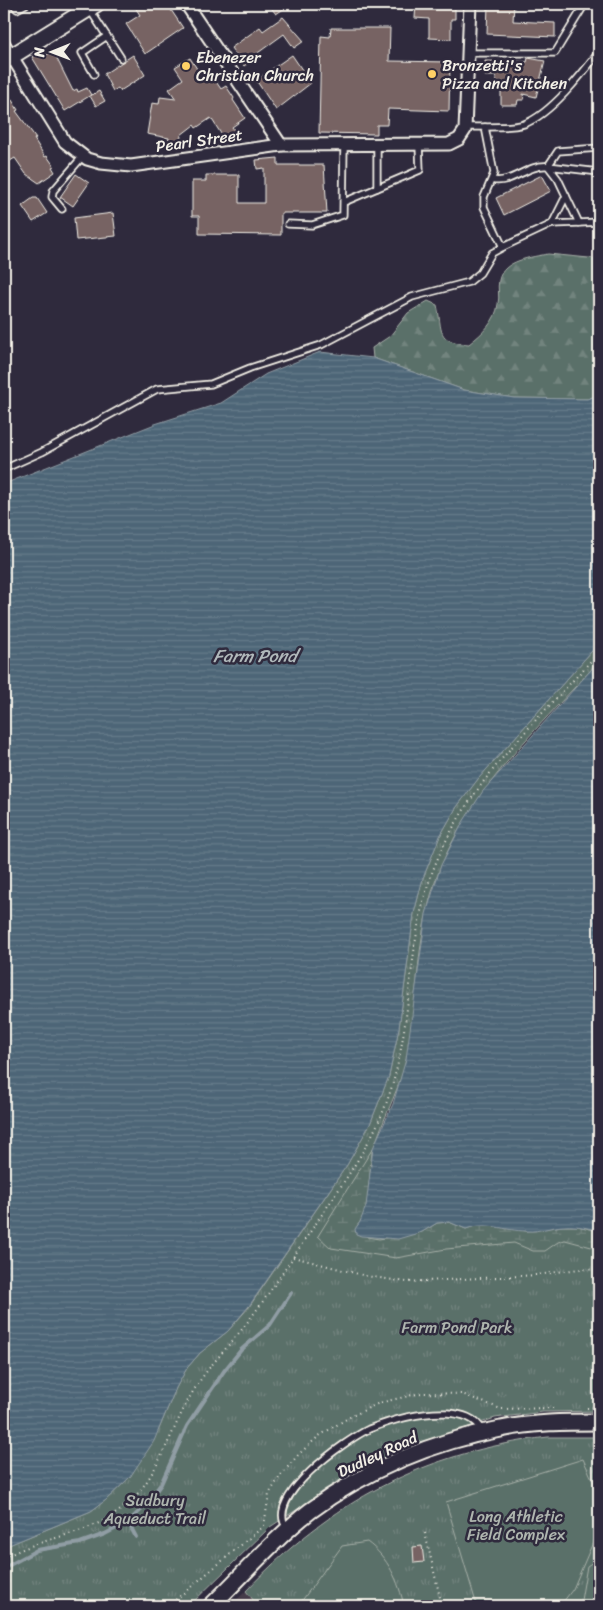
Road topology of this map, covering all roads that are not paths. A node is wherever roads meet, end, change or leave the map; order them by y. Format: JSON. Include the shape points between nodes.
{"nodes":[{"id":1,"x":13,"y":4,"type":"edge"},
{"id":2,"x":26,"y":4,"type":"edge"},
{"id":3,"x":186,"y":4,"type":"edge"},
{"id":4,"x":470,"y":4,"type":"edge"},
{"id":5,"x":585,"y":4,"type":"edge"},
{"id":6,"x":88,"y":7,"type":"edge"},
{"id":7,"x":107,"y":36,"type":"junction"},
{"id":8,"x":599,"y":52,"type":"edge"},
{"id":9,"x":6,"y":53,"type":"edge"},
{"id":10,"x":468,"y":53,"type":"junction"},
{"id":11,"x":120,"y":58,"type":"dead end"},
{"id":12,"x":94,"y":74,"type":"dead end"},
{"id":13,"x":485,"y":127,"type":"junction"},
{"id":14,"x":466,"y":128,"type":"junction"},
{"id":15,"x":344,"y":144,"type":"junction"},
{"id":16,"x":377,"y":144,"type":"junction"},
{"id":17,"x":281,"y":145,"type":"junction"},
{"id":18,"x":419,"y":145,"type":"junction"},
{"id":19,"x":599,"y":148,"type":"edge"},
{"id":20,"x":83,"y":156,"type":"junction"},
{"id":21,"x":548,"y":166,"type":"junction"},
{"id":22,"x":599,"y":172,"type":"edge"},
{"id":23,"x":492,"y":180,"type":"junction"},
{"id":24,"x":377,"y":188,"type":"junction"},
{"id":25,"x":566,"y":196,"type":"junction"},
{"id":26,"x":344,"y":202,"type":"junction"},
{"id":27,"x":62,"y":208,"type":"dead end"},
{"id":28,"x":599,"y":222,"type":"edge"},
{"id":29,"x":579,"y":223,"type":"junction"},
{"id":30,"x":288,"y":224,"type":"dead end"},
{"id":31,"x":552,"y":224,"type":"junction"},
{"id":32,"x":503,"y":247,"type":"junction"},
{"id":33,"x":4,"y":469,"type":"edge"},
{"id":34,"x":599,"y":1422,"type":"edge"},
{"id":35,"x":484,"y":1432,"type":"junction"},
{"id":36,"x":288,"y":1529,"type":"junction"},
{"id":37,"x":212,"y":1606,"type":"edge"}],
"edges":[{"from":1,"to":2,"type":"lane","via":[[17,9]]},
{"from":3,"to":17,"type":"street"},
{"from":4,"to":10,"type":"street"},
{"from":5,"to":10,"type":"lane","via":[[555,52]]},
{"from":6,"to":7,"type":"lane"},
{"from":6,"to":9,"type":"street"},
{"from":7,"to":11,"type":"lane"},
{"from":7,"to":12,"type":"lane","via":[[82,53]]},
{"from":8,"to":13,"type":"lane","via":[[577,79],[537,116],[522,124]]},
{"from":9,"to":20,"type":"street","name":"Pearl Street","via":[[55,129]]},
{"from":10,"to":14,"type":"street"},
{"from":13,"to":14,"type":"lane"},
{"from":13,"to":23,"type":"lane","via":[[494,170]]},
{"from":14,"to":18,"type":"street","name":"Pearl Street","via":[[459,140],[448,144]]},
{"from":15,"to":16,"type":"street","name":"Pearl Street"},
{"from":15,"to":17,"type":"street","name":"Pearl Street"},
{"from":15,"to":26,"type":"lane"},
{"from":16,"to":18,"type":"street","name":"Pearl Street"},
{"from":16,"to":24,"type":"lane"},
{"from":17,"to":20,"type":"street","name":"Pearl Street","via":[[131,166],[101,163]]},
{"from":18,"to":24,"type":"lane","via":[[420,170]]},
{"from":19,"to":21,"type":"lane","via":[[558,151]]},
{"from":20,"to":27,"type":"lane","via":[[53,191],[52,197]]},
{"from":21,"to":22,"type":"lane"},
{"from":21,"to":23,"type":"lane","via":[[530,168],[504,180]]},
{"from":21,"to":25,"type":"lane"},
{"from":23,"to":32,"type":"lane","via":[[484,197],[484,207]]},
{"from":24,"to":26,"type":"lane"},
{"from":25,"to":29,"type":"lane"},
{"from":25,"to":31,"type":"lane"},
{"from":26,"to":30,"type":"lane","via":[[342,215],[312,225]]},
{"from":28,"to":29,"type":"lane"},
{"from":29,"to":31,"type":"lane"},
{"from":31,"to":32,"type":"lane"},
{"from":32,"to":33,"type":"lane","via":[[492,253],[480,273],[469,282],[412,297],[314,348],[211,384],[157,389],[42,452]]},
{"from":34,"to":35,"type":"street","name":"Dudley Road","via":[[544,1423]]},
{"from":35,"to":36,"type":"street","name":"Dudley Road","via":[[422,1451],[375,1472],[330,1498]]},
{"from":35,"to":36,"type":"lane","via":[[467,1416],[439,1413],[401,1418],[369,1430],[325,1457],[293,1492],[282,1512]]},
{"from":36,"to":37,"type":"street","name":"Dudley Road"}]}
